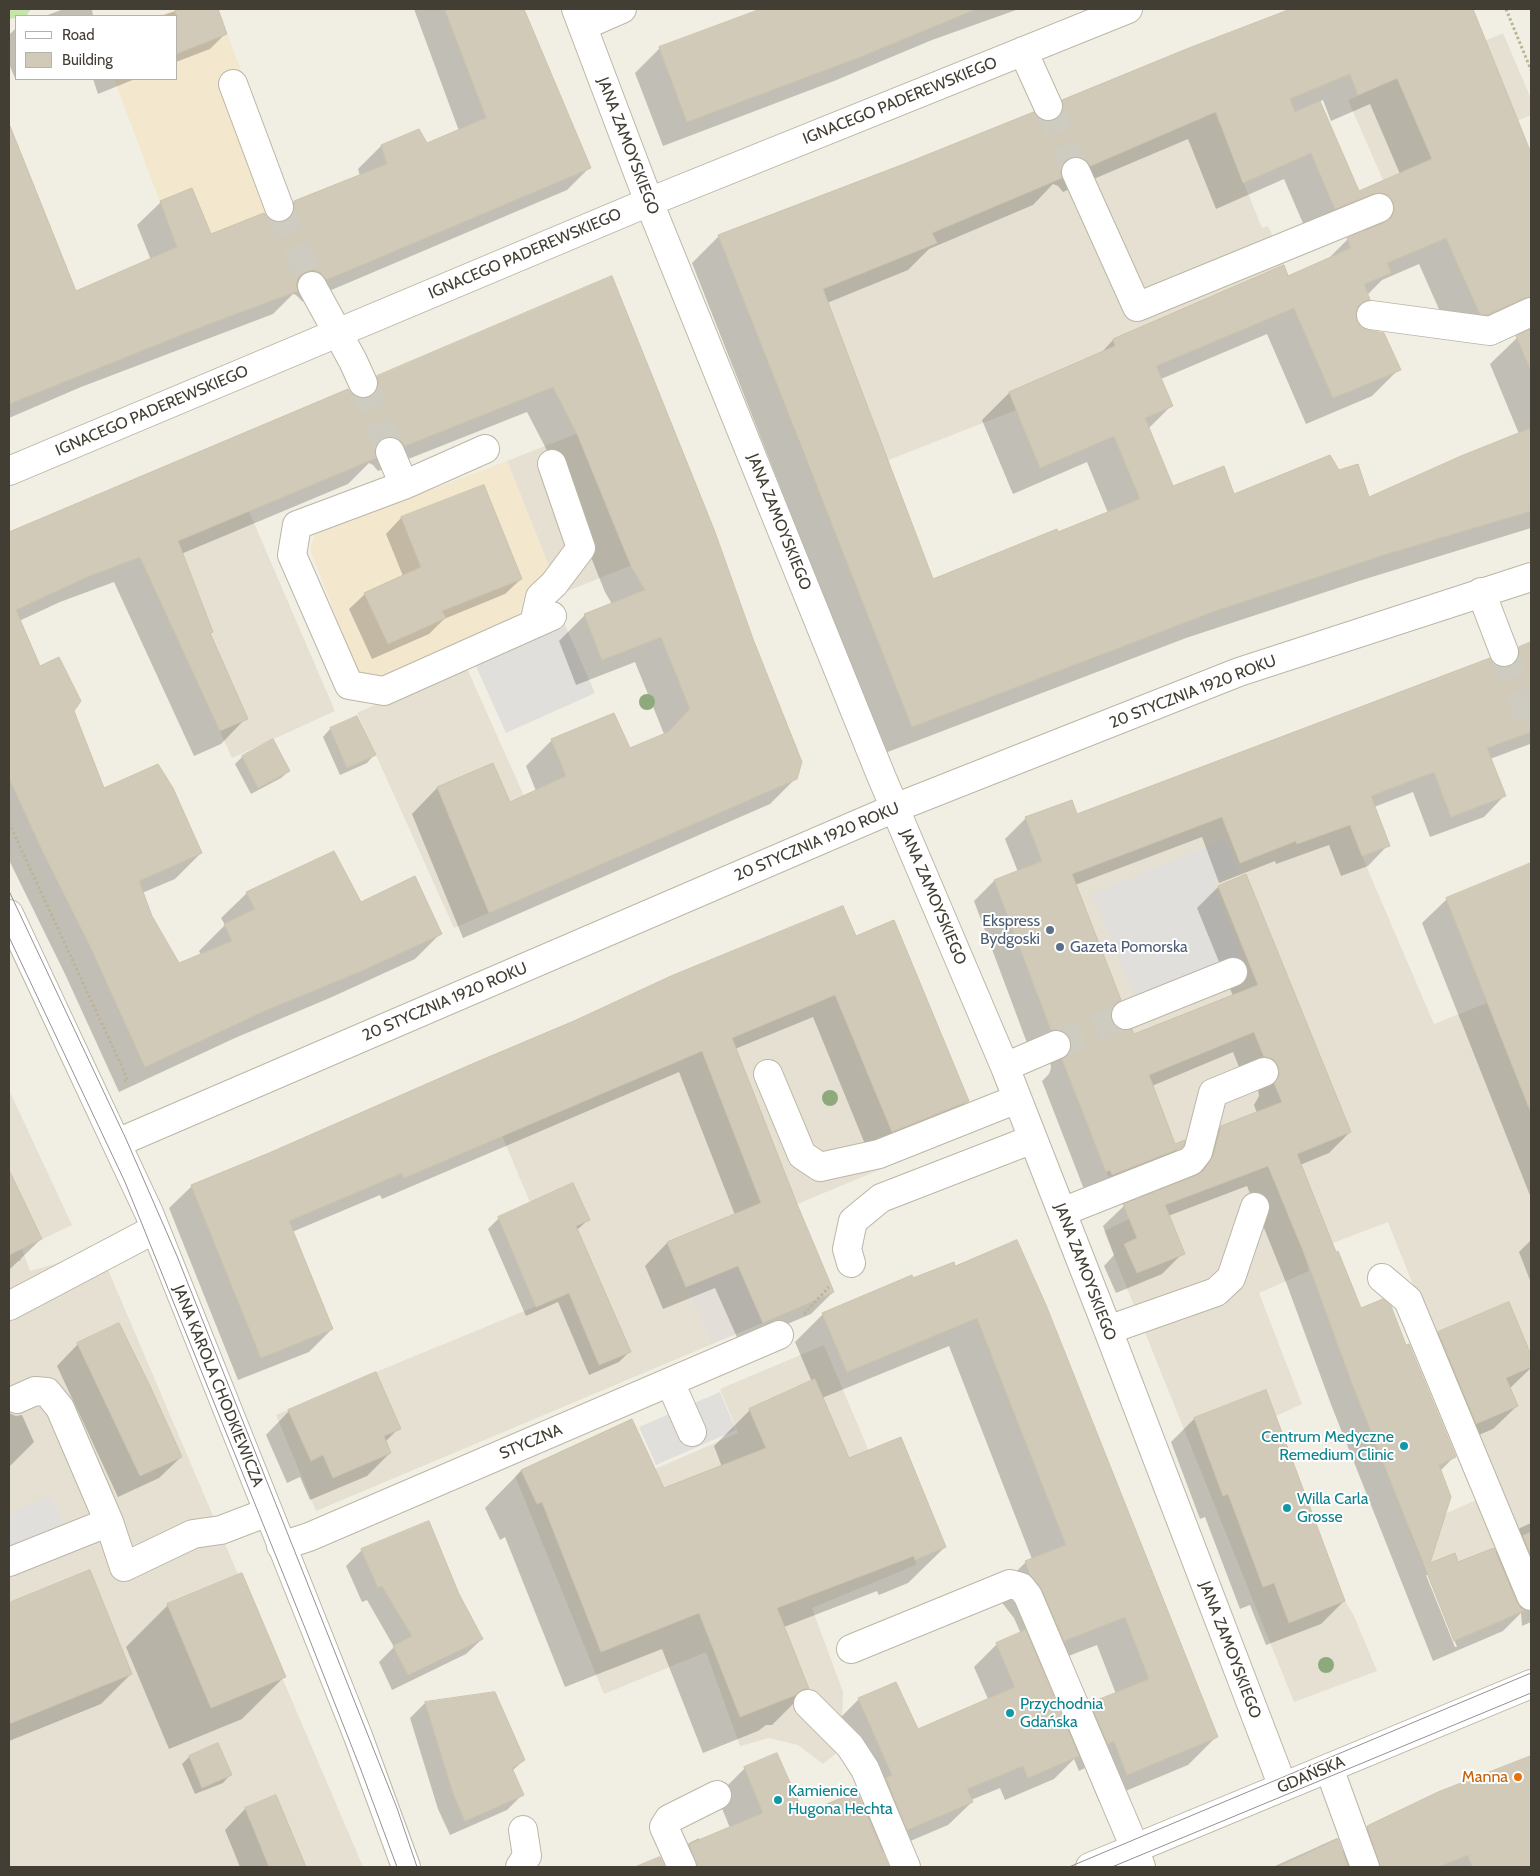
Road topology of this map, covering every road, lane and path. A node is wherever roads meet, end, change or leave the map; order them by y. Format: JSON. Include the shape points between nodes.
{"nodes":[{"id":1,"x":622,"y":9,"type":"edge"},
{"id":2,"x":1128,"y":9,"type":"edge"},
{"id":3,"x":1506,"y":9,"type":"edge"},
{"id":4,"x":580,"y":17,"type":"edge"},
{"id":5,"x":1023,"y":51,"type":"junction"},
{"id":6,"x":1531,"y":70,"type":"edge"},
{"id":7,"x":233,"y":84,"type":"dead end"},
{"id":8,"x":1048,"y":106,"type":"tunnel mouth"},
{"id":9,"x":1076,"y":172,"type":"tunnel mouth"},
{"id":10,"x":649,"y":202,"type":"junction"},
{"id":11,"x":278,"y":207,"type":"tunnel mouth"},
{"id":12,"x":1379,"y":208,"type":"dead end"},
{"id":13,"x":312,"y":286,"type":"tunnel mouth"},
{"id":14,"x":1531,"y":312,"type":"edge"},
{"id":15,"x":1371,"y":315,"type":"dead end"},
{"id":16,"x":337,"y":333,"type":"junction"},
{"id":17,"x":362,"y":382,"type":"tunnel mouth"},
{"id":18,"x":486,"y":449,"type":"dead end"},
{"id":19,"x":390,"y":452,"type":"tunnel mouth"},
{"id":20,"x":552,"y":464,"type":"dead end"},
{"id":21,"x":9,"y":471,"type":"edge"},
{"id":22,"x":404,"y":486,"type":"junction"},
{"id":23,"x":1531,"y":577,"type":"edge"},
{"id":24,"x":1481,"y":592,"type":"junction"},
{"id":25,"x":1504,"y":652,"type":"tunnel mouth"},
{"id":26,"x":895,"y":808,"type":"junction"},
{"id":27,"x":9,"y":823,"type":"edge"},
{"id":28,"x":9,"y":914,"type":"edge"},
{"id":29,"x":1233,"y":972,"type":"dead end"},
{"id":30,"x":1126,"y":1015,"type":"tunnel mouth"},
{"id":31,"x":1056,"y":1045,"type":"tunnel mouth"},
{"id":32,"x":1005,"y":1067,"type":"junction"},
{"id":33,"x":1264,"y":1072,"type":"dead end"},
{"id":34,"x":768,"y":1074,"type":"dead end"},
{"id":35,"x":128,"y":1080,"type":"dead end"},
{"id":36,"x":1017,"y":1099,"type":"junction"},
{"id":37,"x":1033,"y":1139,"type":"junction"},
{"id":38,"x":117,"y":1143,"type":"junction"},
{"id":39,"x":1255,"y":1207,"type":"dead end"},
{"id":40,"x":1062,"y":1212,"type":"junction"},
{"id":41,"x":155,"y":1229,"type":"junction"},
{"id":42,"x":851,"y":1263,"type":"joint"},
{"id":43,"x":1382,"y":1278,"type":"dead end"},
{"id":44,"x":9,"y":1306,"type":"edge"},
{"id":45,"x":1108,"y":1330,"type":"junction"},
{"id":46,"x":779,"y":1335,"type":"joint"},
{"id":47,"x":670,"y":1382,"type":"junction"},
{"id":48,"x":17,"y":1399,"type":"dead end"},
{"id":49,"x":692,"y":1432,"type":"dead end"},
{"id":50,"x":268,"y":1512,"type":"junction"},
{"id":51,"x":109,"y":1522,"type":"junction"},
{"id":52,"x":281,"y":1546,"type":"junction"},
{"id":53,"x":9,"y":1562,"type":"edge"},
{"id":54,"x":1531,"y":1596,"type":"edge"},
{"id":55,"x":852,"y":1649,"type":"dead end"},
{"id":56,"x":1067,"y":1653,"type":"dead end"},
{"id":57,"x":1531,"y":1684,"type":"edge"},
{"id":58,"x":808,"y":1704,"type":"dead end"},
{"id":59,"x":1329,"y":1768,"type":"junction"},
{"id":60,"x":1283,"y":1787,"type":"junction"},
{"id":61,"x":716,"y":1795,"type":"dead end"},
{"id":62,"x":523,"y":1830,"type":"dead end"},
{"id":63,"x":650,"y":1837,"type":"dead end"},
{"id":64,"x":1141,"y":1853,"type":"edge"},
{"id":65,"x":406,"y":1867,"type":"edge"},
{"id":66,"x":520,"y":1867,"type":"edge"},
{"id":67,"x":663,"y":1867,"type":"edge"},
{"id":68,"x":682,"y":1867,"type":"edge"},
{"id":69,"x":906,"y":1867,"type":"edge"},
{"id":70,"x":1090,"y":1867,"type":"edge"},
{"id":71,"x":1365,"y":1867,"type":"edge"}],
"edges":[{"from":1,"to":4,"type":"street"},
{"from":2,"to":5,"type":"street","name":"IGNACEGO PADEREWSKIEGO"},
{"from":3,"to":6,"type":"path"},
{"from":4,"to":10,"type":"street","name":"JANA ZAMOYSKIEGO"},
{"from":5,"to":8,"type":"street"},
{"from":5,"to":10,"type":"street","name":"IGNACEGO PADEREWSKIEGO"},
{"from":7,"to":11,"type":"street"},
{"from":9,"to":12,"type":"street","via":[[1137,307]]},
{"from":10,"to":16,"type":"street","name":"IGNACEGO PADEREWSKIEGO"},
{"from":10,"to":26,"type":"street","name":"JANA ZAMOYSKIEGO"},
{"from":13,"to":16,"type":"street"},
{"from":14,"to":15,"type":"street","via":[[1490,330]]},
{"from":16,"to":17,"type":"street"},
{"from":16,"to":21,"type":"street","name":"IGNACEGO PADEREWSKIEGO"},
{"from":18,"to":22,"type":"street"},
{"from":19,"to":22,"type":"street"},
{"from":20,"to":22,"type":"street","via":[[581,548],[540,597],[543,620],[384,691],[349,685],[292,555],[297,525]]},
{"from":23,"to":24,"type":"street","name":"20 STYCZNIA 1920 ROKU"},
{"from":24,"to":25,"type":"street"},
{"from":24,"to":26,"type":"street","name":"20 STYCZNIA 1920 ROKU","via":[[1239,672]]},
{"from":26,"to":32,"type":"street","name":"JANA ZAMOYSKIEGO"},
{"from":26,"to":38,"type":"street","name":"20 STYCZNIA 1920 ROKU"},
{"from":27,"to":35,"type":"path"},
{"from":28,"to":38,"type":"street","name":"JANA KAROLA CHODKIEWICZA"},
{"from":29,"to":30,"type":"street"},
{"from":31,"to":32,"type":"street"},
{"from":32,"to":36,"type":"street","name":"JANA ZAMOYSKIEGO"},
{"from":33,"to":40,"type":"street","via":[[1213,1093],[1198,1152],[1191,1161]]},
{"from":34,"to":36,"type":"street","via":[[802,1155],[820,1167],[879,1154]]},
{"from":36,"to":37,"type":"street","name":"JANA ZAMOYSKIEGO"},
{"from":37,"to":40,"type":"street","name":"JANA ZAMOYSKIEGO"},
{"from":37,"to":42,"type":"street","via":[[881,1198],[853,1220],[847,1250]]},
{"from":38,"to":41,"type":"street","name":"JANA KAROLA CHODKIEWICZA"},
{"from":39,"to":45,"type":"street","via":[[1231,1278],[1216,1292]]},
{"from":40,"to":45,"type":"street","name":"JANA ZAMOYSKIEGO"},
{"from":41,"to":44,"type":"street"},
{"from":41,"to":50,"type":"street","name":"JANA KAROLA CHODKIEWICZA"},
{"from":42,"to":46,"type":"path","via":[[803,1315]]},
{"from":43,"to":54,"type":"street","via":[[1408,1300]]},
{"from":45,"to":60,"type":"street","name":"JANA ZAMOYSKIEGO"},
{"from":46,"to":47,"type":"street","name":"STYCZNA"},
{"from":47,"to":49,"type":"street"},
{"from":47,"to":52,"type":"street","name":"STYCZNA"},
{"from":48,"to":51,"type":"street","via":[[35,1391],[47,1392],[60,1408]]},
{"from":50,"to":51,"type":"street","via":[[221,1530],[193,1534],[124,1567]]},
{"from":50,"to":52,"type":"street","name":"JANA KAROLA CHODKIEWICZA"},
{"from":51,"to":53,"type":"street"},
{"from":52,"to":65,"type":"street","name":"JANA KAROLA CHODKIEWICZA","via":[[358,1736]]},
{"from":55,"to":64,"type":"street","via":[[1010,1584],[1021,1587],[1028,1596]]},
{"from":56,"to":64,"type":"street","via":[[1127,1799]]},
{"from":57,"to":59,"type":"street","name":"GDAŃSKA"},
{"from":58,"to":69,"type":"street","via":[[850,1746],[865,1769]]},
{"from":59,"to":60,"type":"street","name":"GDAŃSKA"},
{"from":59,"to":71,"type":"street"},
{"from":60,"to":64,"type":"street","name":"GDAŃSKA"},
{"from":61,"to":68,"type":"street","via":[[669,1819],[664,1826]]},
{"from":62,"to":66,"type":"street","via":[[528,1856]]},
{"from":63,"to":67,"type":"street"},
{"from":64,"to":70,"type":"street","name":"GDAŃSKA"}]}
